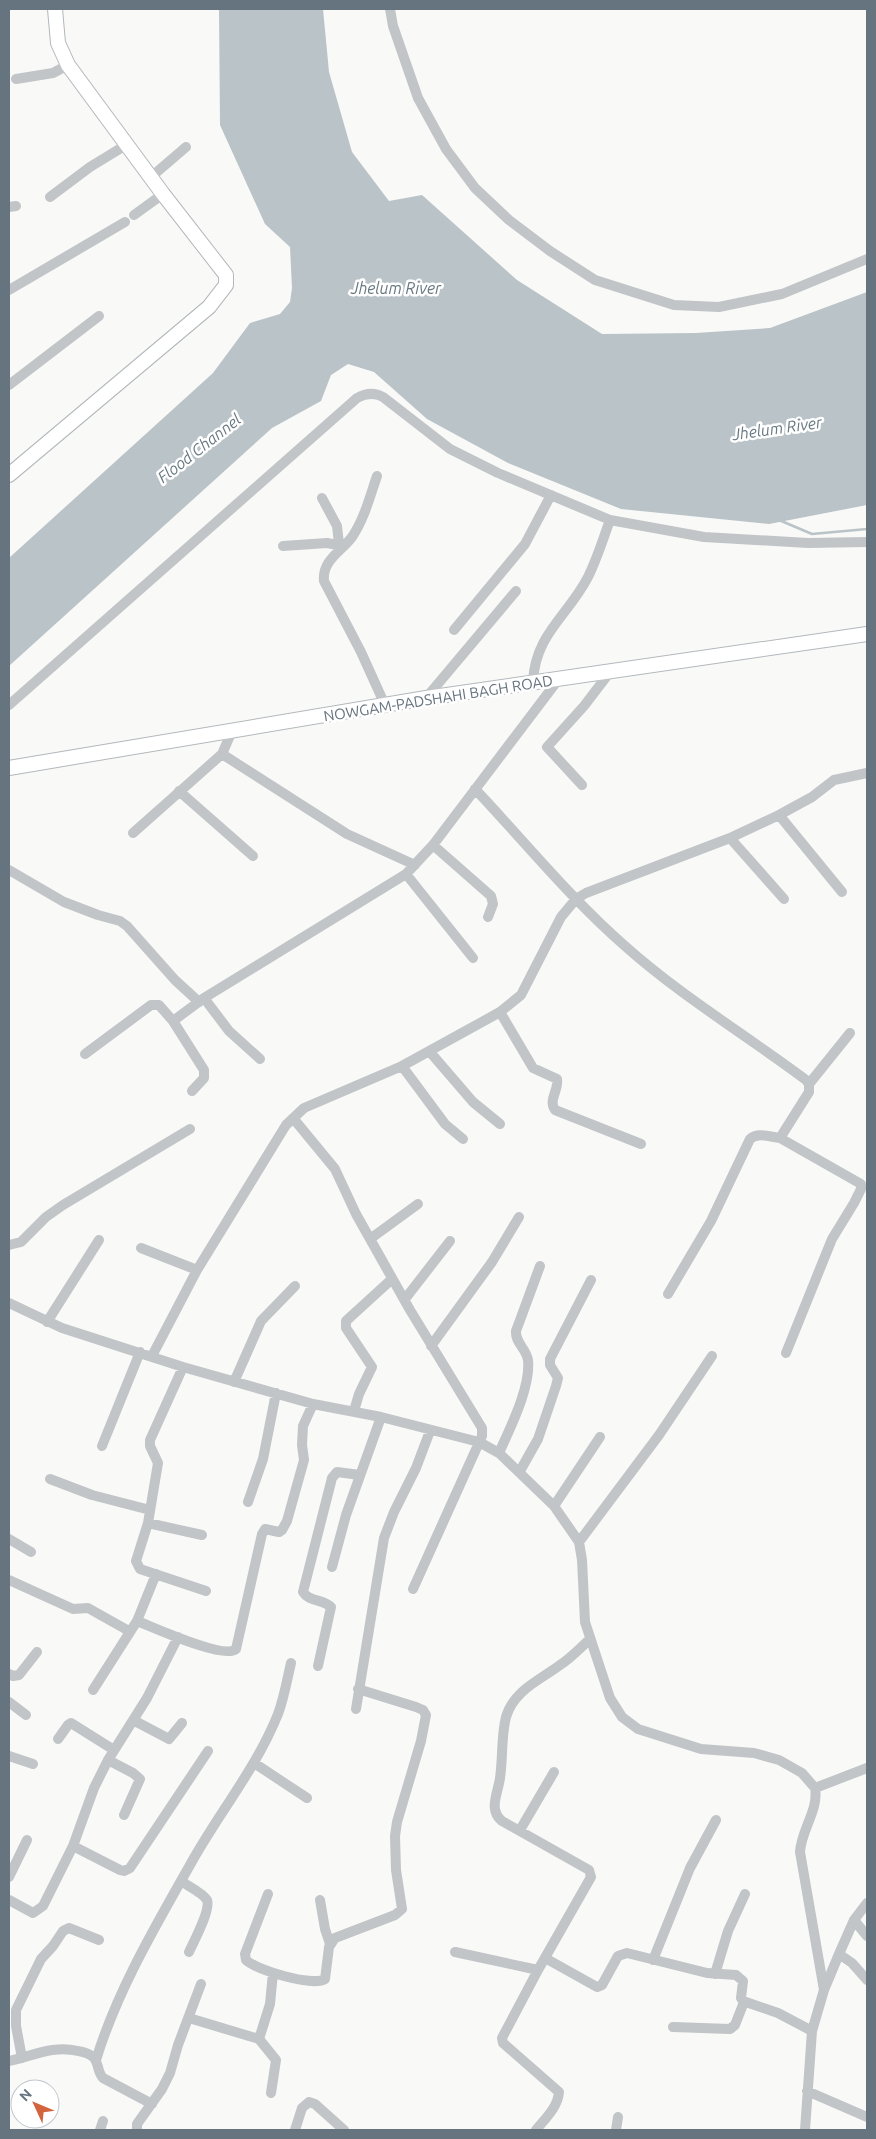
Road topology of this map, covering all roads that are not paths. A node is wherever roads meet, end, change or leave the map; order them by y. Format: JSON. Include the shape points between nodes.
{"nodes":[{"id":1,"x":55,"y":9,"type":"edge"},
{"id":2,"x":390,"y":9,"type":"edge"},
{"id":3,"x":68,"y":65,"type":"junction"},
{"id":4,"x":16,"y":80,"type":"dead end"},
{"id":5,"x":126,"y":145,"type":"junction"},
{"id":6,"x":186,"y":147,"type":"dead end"},
{"id":7,"x":151,"y":177,"type":"junction"},
{"id":8,"x":163,"y":194,"type":"junction"},
{"id":9,"x":50,"y":197,"type":"dead end"},
{"id":10,"x":134,"y":216,"type":"dead end"},
{"id":11,"x":125,"y":222,"type":"dead end"},
{"id":12,"x":867,"y":259,"type":"edge"},
{"id":13,"x":9,"y":290,"type":"edge"},
{"id":14,"x":99,"y":316,"type":"dead end"},
{"id":15,"x":9,"y":385,"type":"edge"},
{"id":16,"x":9,"y":476,"type":"edge"},
{"id":17,"x":377,"y":476,"type":"dead end"},
{"id":18,"x":551,"y":495,"type":"junction"},
{"id":19,"x":322,"y":498,"type":"dead end"},
{"id":20,"x":610,"y":520,"type":"junction"},
{"id":21,"x":867,"y":542,"type":"edge"},
{"id":22,"x":341,"y":545,"type":"junction"},
{"id":23,"x":283,"y":546,"type":"dead end"},
{"id":24,"x":516,"y":591,"type":"dead end"},
{"id":25,"x":454,"y":630,"type":"dead end"},
{"id":26,"x":867,"y":634,"type":"edge"},
{"id":27,"x":610,"y":672,"type":"junction"},
{"id":28,"x":558,"y":680,"type":"junction"},
{"id":29,"x":533,"y":682,"type":"junction"},
{"id":30,"x":426,"y":698,"type":"junction"},
{"id":31,"x":9,"y":705,"type":"edge"},
{"id":32,"x":385,"y":705,"type":"junction"},
{"id":33,"x":232,"y":731,"type":"junction"},
{"id":34,"x":222,"y":754,"type":"junction"},
{"id":35,"x":9,"y":768,"type":"edge"},
{"id":36,"x":867,"y":773,"type":"edge"},
{"id":37,"x":582,"y":785,"type":"dead end"},
{"id":38,"x":476,"y":789,"type":"junction"},
{"id":39,"x":179,"y":791,"type":"junction"},
{"id":40,"x":779,"y":815,"type":"junction"},
{"id":41,"x":133,"y":833,"type":"dead end"},
{"id":42,"x":730,"y":838,"type":"junction"},
{"id":43,"x":433,"y":845,"type":"junction"},
{"id":44,"x":253,"y":856,"type":"dead end"},
{"id":45,"x":415,"y":865,"type":"junction"},
{"id":46,"x":9,"y":870,"type":"edge"},
{"id":47,"x":406,"y":874,"type":"junction"},
{"id":48,"x":842,"y":892,"type":"dead end"},
{"id":49,"x":576,"y":899,"type":"junction"},
{"id":50,"x":784,"y":899,"type":"dead end"},
{"id":51,"x":488,"y":917,"type":"dead end"},
{"id":52,"x":473,"y":958,"type":"dead end"},
{"id":53,"x":201,"y":1000,"type":"junction"},
{"id":54,"x":500,"y":1012,"type":"junction"},
{"id":55,"x":173,"y":1021,"type":"junction"},
{"id":56,"x":850,"y":1032,"type":"dead end"},
{"id":57,"x":430,"y":1052,"type":"junction"},
{"id":58,"x":85,"y":1054,"type":"dead end"},
{"id":59,"x":260,"y":1059,"type":"dead end"},
{"id":60,"x":402,"y":1066,"type":"junction"},
{"id":61,"x":809,"y":1084,"type":"junction"},
{"id":62,"x":192,"y":1091,"type":"dead end"},
{"id":63,"x":293,"y":1118,"type":"junction"},
{"id":64,"x":500,"y":1124,"type":"dead end"},
{"id":65,"x":190,"y":1129,"type":"dead end"},
{"id":66,"x":780,"y":1138,"type":"junction"},
{"id":67,"x":463,"y":1139,"type":"dead end"},
{"id":68,"x":641,"y":1144,"type":"dead end"},
{"id":69,"x":418,"y":1204,"type":"dead end"},
{"id":70,"x":519,"y":1217,"type":"dead end"},
{"id":71,"x":370,"y":1239,"type":"junction"},
{"id":72,"x":99,"y":1240,"type":"dead end"},
{"id":73,"x":450,"y":1241,"type":"dead end"},
{"id":74,"x":9,"y":1245,"type":"edge"},
{"id":75,"x":141,"y":1248,"type":"dead end"},
{"id":76,"x":540,"y":1266,"type":"dead end"},
{"id":77,"x":197,"y":1270,"type":"junction"},
{"id":78,"x":392,"y":1279,"type":"junction"},
{"id":79,"x":591,"y":1280,"type":"dead end"},
{"id":80,"x":295,"y":1286,"type":"dead end"},
{"id":81,"x":668,"y":1294,"type":"dead end"},
{"id":82,"x":404,"y":1299,"type":"junction"},
{"id":83,"x":9,"y":1303,"type":"edge"},
{"id":84,"x":47,"y":1322,"type":"junction"},
{"id":85,"x":431,"y":1346,"type":"junction"},
{"id":86,"x":140,"y":1352,"type":"junction"},
{"id":87,"x":786,"y":1354,"type":"dead end"},
{"id":88,"x":152,"y":1356,"type":"junction"},
{"id":89,"x":712,"y":1356,"type":"dead end"},
{"id":90,"x":183,"y":1367,"type":"junction"},
{"id":91,"x":234,"y":1382,"type":"junction"},
{"id":92,"x":276,"y":1393,"type":"junction"},
{"id":93,"x":313,"y":1404,"type":"junction"},
{"id":94,"x":354,"y":1411,"type":"junction"},
{"id":95,"x":381,"y":1417,"type":"junction"},
{"id":96,"x":430,"y":1431,"type":"junction"},
{"id":97,"x":600,"y":1437,"type":"dead end"},
{"id":98,"x":479,"y":1442,"type":"junction"},
{"id":99,"x":102,"y":1446,"type":"dead end"},
{"id":100,"x":499,"y":1453,"type":"junction"},
{"id":101,"x":520,"y":1471,"type":"junction"},
{"id":102,"x":360,"y":1474,"type":"junction"},
{"id":103,"x":50,"y":1479,"type":"dead end"},
{"id":104,"x":248,"y":1502,"type":"dead end"},
{"id":105,"x":554,"y":1506,"type":"junction"},
{"id":106,"x":150,"y":1510,"type":"junction"},
{"id":107,"x":148,"y":1523,"type":"junction"},
{"id":108,"x":202,"y":1535,"type":"dead end"},
{"id":109,"x":9,"y":1539,"type":"edge"},
{"id":110,"x":579,"y":1542,"type":"junction"},
{"id":111,"x":31,"y":1552,"type":"dead end"},
{"id":112,"x":332,"y":1567,"type":"dead end"},
{"id":113,"x":156,"y":1574,"type":"junction"},
{"id":114,"x":9,"y":1580,"type":"edge"},
{"id":115,"x":413,"y":1589,"type":"dead end"},
{"id":116,"x":206,"y":1591,"type":"dead end"},
{"id":117,"x":137,"y":1621,"type":"junction"},
{"id":118,"x":129,"y":1631,"type":"junction"},
{"id":119,"x":178,"y":1637,"type":"junction"},
{"id":120,"x":589,"y":1640,"type":"junction"},
{"id":121,"x":36,"y":1652,"type":"dead end"},
{"id":122,"x":291,"y":1663,"type":"dead end"},
{"id":123,"x":318,"y":1666,"type":"dead end"},
{"id":124,"x":9,"y":1674,"type":"edge"},
{"id":125,"x":358,"y":1689,"type":"junction"},
{"id":126,"x":93,"y":1690,"type":"dead end"},
{"id":127,"x":9,"y":1702,"type":"edge"},
{"id":128,"x":356,"y":1709,"type":"dead end"},
{"id":129,"x":26,"y":1715,"type":"dead end"},
{"id":130,"x":133,"y":1720,"type":"junction"},
{"id":131,"x":182,"y":1723,"type":"dead end"},
{"id":132,"x":58,"y":1739,"type":"dead end"},
{"id":133,"x":114,"y":1750,"type":"junction"},
{"id":134,"x":208,"y":1751,"type":"dead end"},
{"id":135,"x":9,"y":1756,"type":"edge"},
{"id":136,"x":108,"y":1760,"type":"junction"},
{"id":137,"x":254,"y":1763,"type":"junction"},
{"id":138,"x":33,"y":1764,"type":"dead end"},
{"id":139,"x":867,"y":1768,"type":"edge"},
{"id":140,"x":554,"y":1772,"type":"dead end"},
{"id":141,"x":815,"y":1788,"type":"junction"},
{"id":142,"x":306,"y":1798,"type":"dead end"},
{"id":143,"x":124,"y":1815,"type":"dead end"},
{"id":144,"x":716,"y":1820,"type":"dead end"},
{"id":145,"x":520,"y":1830,"type":"junction"},
{"id":146,"x":27,"y":1840,"type":"dead end"},
{"id":147,"x":73,"y":1846,"type":"junction"},
{"id":148,"x":9,"y":1877,"type":"edge"},
{"id":149,"x":182,"y":1881,"type":"junction"},
{"id":150,"x":268,"y":1894,"type":"dead end"},
{"id":151,"x":746,"y":1894,"type":"dead end"},
{"id":152,"x":9,"y":1900,"type":"edge"},
{"id":153,"x":320,"y":1900,"type":"dead end"},
{"id":154,"x":867,"y":1903,"type":"edge"},
{"id":155,"x":854,"y":1920,"type":"junction"},
{"id":156,"x":867,"y":1936,"type":"edge"},
{"id":157,"x":98,"y":1940,"type":"dead end"},
{"id":158,"x":330,"y":1944,"type":"junction"},
{"id":159,"x":189,"y":1952,"type":"dead end"},
{"id":160,"x":454,"y":1952,"type":"dead end"},
{"id":161,"x":839,"y":1954,"type":"junction"},
{"id":162,"x":545,"y":1958,"type":"junction"},
{"id":163,"x":652,"y":1960,"type":"junction"},
{"id":164,"x":538,"y":1970,"type":"junction"},
{"id":165,"x":274,"y":1972,"type":"junction"},
{"id":166,"x":715,"y":1974,"type":"junction"},
{"id":167,"x":867,"y":1980,"type":"edge"},
{"id":168,"x":201,"y":1984,"type":"dead end"},
{"id":169,"x":824,"y":1990,"type":"junction"},
{"id":170,"x":744,"y":2002,"type":"junction"},
{"id":171,"x":189,"y":2018,"type":"junction"},
{"id":172,"x":673,"y":2027,"type":"dead end"},
{"id":173,"x":812,"y":2031,"type":"junction"},
{"id":174,"x":259,"y":2039,"type":"junction"},
{"id":175,"x":22,"y":2058,"type":"junction"},
{"id":176,"x":96,"y":2060,"type":"junction"},
{"id":177,"x":9,"y":2061,"type":"edge"},
{"id":178,"x":807,"y":2091,"type":"junction"},
{"id":179,"x":271,"y":2093,"type":"dead end"},
{"id":180,"x":152,"y":2104,"type":"junction"},
{"id":181,"x":618,"y":2117,"type":"dead end"},
{"id":182,"x":867,"y":2117,"type":"edge"},
{"id":183,"x":137,"y":2130,"type":"edge"},
{"id":184,"x":294,"y":2130,"type":"edge"},
{"id":185,"x":344,"y":2130,"type":"edge"},
{"id":186,"x":536,"y":2130,"type":"edge"},
{"id":187,"x":616,"y":2130,"type":"edge"},
{"id":188,"x":804,"y":2130,"type":"edge"}],
"edges":[{"from":1,"to":3,"type":"main road","via":[[58,43]]},
{"from":2,"to":12,"type":"street","via":[[418,98],[452,157],[475,188],[509,220],[595,280],[674,305],[719,307],[782,294]]},
{"from":3,"to":4,"type":"street","via":[[53,73]]},
{"from":3,"to":5,"type":"main road"},
{"from":5,"to":7,"type":"main road"},
{"from":5,"to":9,"type":"street"},
{"from":6,"to":7,"type":"street"},
{"from":7,"to":8,"type":"main road"},
{"from":8,"to":10,"type":"street"},
{"from":8,"to":16,"type":"main road","via":[[226,275],[226,284],[209,307]]},
{"from":11,"to":13,"type":"street"},
{"from":14,"to":15,"type":"street"},
{"from":17,"to":22,"type":"street","via":[[354,534]]},
{"from":18,"to":20,"type":"street"},
{"from":18,"to":25,"type":"street","via":[[525,544]]},
{"from":18,"to":31,"type":"street","via":[[498,474],[450,449],[379,395],[363,395]]},
{"from":19,"to":22,"type":"street","via":[[337,526]]},
{"from":20,"to":21,"type":"street","via":[[704,537],[808,543]]},
{"from":20,"to":29,"type":"street","via":[[588,578],[541,645]]},
{"from":22,"to":23,"type":"street"},
{"from":22,"to":32,"type":"street","via":[[326,565],[324,581]]},
{"from":24,"to":30,"type":"street"},
{"from":26,"to":27,"type":"main road","name":"NOWGAM-PADSHAHI BAGH ROAD"},
{"from":27,"to":28,"type":"main road","name":"NOWGAM-PADSHAHI BAGH ROAD"},
{"from":27,"to":37,"type":"street","via":[[547,747]]},
{"from":28,"to":29,"type":"main road","name":"NOWGAM-PADSHAHI BAGH ROAD"},
{"from":28,"to":38,"type":"street"},
{"from":29,"to":30,"type":"main road","name":"NOWGAM-PADSHAHI BAGH ROAD"},
{"from":30,"to":32,"type":"main road","name":"NOWGAM-PADSHAHI BAGH ROAD"},
{"from":32,"to":33,"type":"main road","name":"NOWGAM-PADSHAHI BAGH ROAD"},
{"from":33,"to":34,"type":"street"},
{"from":33,"to":35,"type":"main road","name":"NOWGAM-PADSHAHI BAGH ROAD"},
{"from":34,"to":39,"type":"street"},
{"from":34,"to":45,"type":"street","via":[[347,834]]},
{"from":36,"to":40,"type":"street","via":[[834,780],[812,797]]},
{"from":38,"to":43,"type":"street"},
{"from":38,"to":49,"type":"street"},
{"from":39,"to":41,"type":"street"},
{"from":39,"to":44,"type":"street"},
{"from":40,"to":42,"type":"street"},
{"from":40,"to":48,"type":"street"},
{"from":42,"to":49,"type":"street"},
{"from":42,"to":50,"type":"street"},
{"from":43,"to":45,"type":"street"},
{"from":43,"to":51,"type":"street","via":[[491,896]]},
{"from":45,"to":47,"type":"street"},
{"from":46,"to":53,"type":"street","via":[[64,902],[120,921],[175,980]]},
{"from":47,"to":52,"type":"street"},
{"from":47,"to":53,"type":"street"},
{"from":49,"to":54,"type":"street","via":[[561,917],[521,995]]},
{"from":49,"to":61,"type":"street","via":[[642,960]]},
{"from":53,"to":55,"type":"street"},
{"from":53,"to":59,"type":"street","via":[[222,1025]]},
{"from":54,"to":57,"type":"street"},
{"from":54,"to":68,"type":"street","via":[[534,1068],[557,1079],[552,1102],[555,1110]]},
{"from":55,"to":58,"type":"street","via":[[159,1005],[151,1005]]},
{"from":55,"to":62,"type":"street","via":[[204,1070],[204,1078]]},
{"from":56,"to":61,"type":"street"},
{"from":57,"to":60,"type":"street"},
{"from":57,"to":64,"type":"street","via":[[473,1102]]},
{"from":60,"to":63,"type":"street","via":[[304,1108]]},
{"from":60,"to":67,"type":"street","via":[[446,1124]]},
{"from":61,"to":66,"type":"street","via":[[808,1092]]},
{"from":63,"to":71,"type":"street","via":[[335,1169]]},
{"from":63,"to":77,"type":"street"},
{"from":65,"to":74,"type":"street","via":[[63,1205],[21,1242]]},
{"from":66,"to":81,"type":"street","via":[[759,1135],[750,1140],[711,1221]]},
{"from":66,"to":87,"type":"street","via":[[861,1184],[861,1190],[832,1239]]},
{"from":69,"to":71,"type":"street"},
{"from":70,"to":85,"type":"street","via":[[492,1262]]},
{"from":71,"to":78,"type":"street"},
{"from":72,"to":84,"type":"street"},
{"from":73,"to":82,"type":"street"},
{"from":75,"to":77,"type":"street"},
{"from":76,"to":100,"type":"street","via":[[516,1331],[516,1339],[528,1358],[528,1372]]},
{"from":77,"to":88,"type":"street"},
{"from":78,"to":82,"type":"street"},
{"from":78,"to":94,"type":"street","via":[[346,1321],[346,1328],[372,1367]]},
{"from":79,"to":101,"type":"street","via":[[550,1359],[558,1378],[556,1386],[538,1438]]},
{"from":80,"to":91,"type":"street","via":[[261,1321]]},
{"from":82,"to":85,"type":"street"},
{"from":83,"to":84,"type":"street"},
{"from":84,"to":86,"type":"street"},
{"from":85,"to":98,"type":"street","via":[[482,1428]]},
{"from":86,"to":88,"type":"street"},
{"from":86,"to":99,"type":"street"},
{"from":88,"to":90,"type":"street"},
{"from":89,"to":110,"type":"street","via":[[659,1435]]},
{"from":90,"to":91,"type":"street"},
{"from":90,"to":106,"type":"street","via":[[150,1440],[158,1463]]},
{"from":91,"to":92,"type":"street"},
{"from":92,"to":93,"type":"street"},
{"from":92,"to":104,"type":"street","via":[[263,1459]]},
{"from":93,"to":94,"type":"street"},
{"from":93,"to":119,"type":"street","via":[[303,1426],[304,1460],[287,1520],[280,1532],[263,1531],[236,1649],[225,1651]]},
{"from":94,"to":95,"type":"street"},
{"from":95,"to":96,"type":"street"},
{"from":95,"to":102,"type":"street"},
{"from":96,"to":98,"type":"street"},
{"from":96,"to":125,"type":"street","via":[[384,1538]]},
{"from":97,"to":105,"type":"street"},
{"from":98,"to":100,"type":"street"},
{"from":98,"to":115,"type":"street"},
{"from":100,"to":101,"type":"street"},
{"from":101,"to":105,"type":"street"},
{"from":102,"to":112,"type":"street"},
{"from":102,"to":123,"type":"street","via":[[337,1472],[332,1478],[303,1592],[331,1607]]},
{"from":103,"to":106,"type":"street","via":[[92,1495]]},
{"from":105,"to":110,"type":"street"},
{"from":106,"to":107,"type":"street"},
{"from":107,"to":108,"type":"street"},
{"from":107,"to":113,"type":"street","via":[[136,1561],[140,1569]]},
{"from":109,"to":111,"type":"street"},
{"from":110,"to":120,"type":"street"},
{"from":113,"to":116,"type":"street"},
{"from":113,"to":117,"type":"street"},
{"from":114,"to":118,"type":"street","via":[[73,1609],[88,1608]]},
{"from":117,"to":118,"type":"street"},
{"from":117,"to":119,"type":"street"},
{"from":118,"to":126,"type":"street"},
{"from":119,"to":130,"type":"street"},
{"from":120,"to":141,"type":"street","via":[[614,1708],[629,1724],[701,1749],[754,1753],[779,1760],[802,1773]]},
{"from":120,"to":145,"type":"street","via":[[558,1667],[526,1687],[510,1708],[504,1729],[494,1808],[496,1816]]},
{"from":121,"to":124,"type":"street","via":[[19,1675]]},
{"from":122,"to":137,"type":"street","via":[[278,1713]]},
{"from":125,"to":128,"type":"street"},
{"from":125,"to":158,"type":"street","via":[[416,1707],[426,1715],[397,1822],[396,1870],[402,1909],[395,1915],[335,1938]]},
{"from":127,"to":129,"type":"street"},
{"from":130,"to":131,"type":"street","via":[[169,1739]]},
{"from":130,"to":133,"type":"street"},
{"from":132,"to":133,"type":"street","via":[[71,1723]]},
{"from":133,"to":136,"type":"street"},
{"from":134,"to":147,"type":"street","via":[[130,1868],[120,1870]]},
{"from":135,"to":138,"type":"street"},
{"from":136,"to":143,"type":"street","via":[[140,1779]]},
{"from":136,"to":147,"type":"street"},
{"from":137,"to":142,"type":"street"},
{"from":137,"to":149,"type":"street"},
{"from":139,"to":141,"type":"street"},
{"from":140,"to":145,"type":"street"},
{"from":141,"to":169,"type":"street","via":[[816,1802],[803,1834],[800,1852]]},
{"from":144,"to":163,"type":"street","via":[[690,1868]]},
{"from":145,"to":162,"type":"street","via":[[591,1874]]},
{"from":146,"to":148,"type":"street"},
{"from":147,"to":152,"type":"street","via":[[40,1910],[33,1913]]},
{"from":149,"to":159,"type":"street","via":[[203,1896],[207,1903]]},
{"from":149,"to":176,"type":"street","via":[[132,1972],[105,2029]]},
{"from":150,"to":165,"type":"street","via":[[244,1957],[248,1963]]},
{"from":151,"to":166,"type":"street","via":[[728,1930]]},
{"from":153,"to":158,"type":"street"},
{"from":154,"to":155,"type":"street"},
{"from":155,"to":156,"type":"street"},
{"from":155,"to":161,"type":"street"},
{"from":157,"to":175,"type":"street","via":[[68,1928],[41,1958],[16,2010]]},
{"from":158,"to":165,"type":"street","via":[[327,1974],[322,1981],[313,1982]]},
{"from":160,"to":164,"type":"street"},
{"from":161,"to":167,"type":"street"},
{"from":161,"to":169,"type":"street"},
{"from":162,"to":163,"type":"street","via":[[597,1987],[602,1985],[622,1954],[631,1953]]},
{"from":162,"to":164,"type":"street"},
{"from":163,"to":166,"type":"street"},
{"from":164,"to":186,"type":"street","via":[[502,2040],[558,2092],[554,2107]]},
{"from":165,"to":174,"type":"street","via":[[270,2004]]},
{"from":166,"to":170,"type":"street","via":[[742,1978],[741,1998]]},
{"from":168,"to":171,"type":"street"},
{"from":169,"to":173,"type":"street"},
{"from":170,"to":172,"type":"street","via":[[730,2029]]},
{"from":170,"to":173,"type":"street","via":[[778,2013]]},
{"from":171,"to":174,"type":"street"},
{"from":171,"to":180,"type":"street","via":[[170,2073]]},
{"from":173,"to":178,"type":"street"},
{"from":174,"to":179,"type":"street","via":[[276,2060]]},
{"from":175,"to":176,"type":"street","via":[[59,2048],[90,2054]]},
{"from":175,"to":177,"type":"street"},
{"from":176,"to":180,"type":"street","via":[[103,2078]]},
{"from":178,"to":182,"type":"street"},
{"from":178,"to":188,"type":"street"},
{"from":180,"to":183,"type":"street","via":[[137,2124]]},
{"from":181,"to":187,"type":"street"},
{"from":184,"to":185,"type":"street","via":[[302,2108],[309,2102]]}]}
